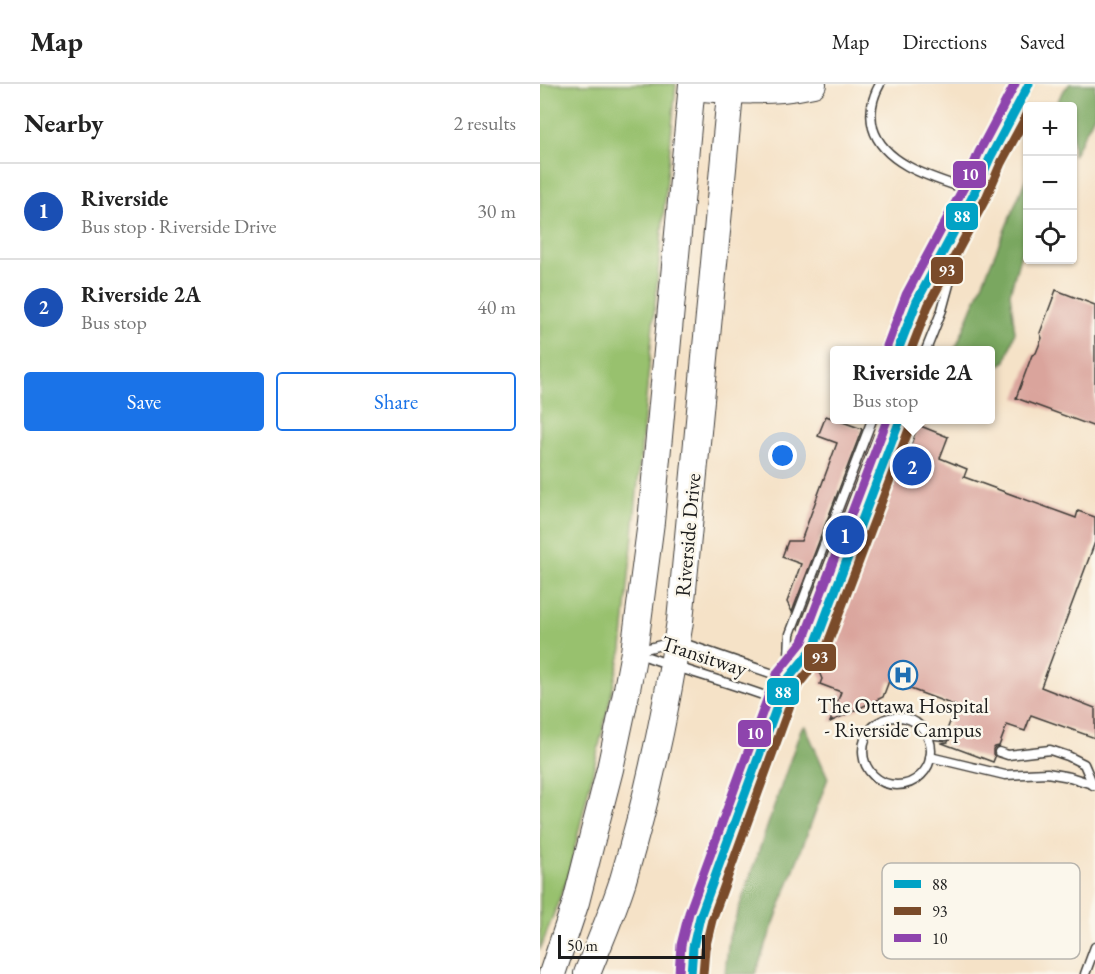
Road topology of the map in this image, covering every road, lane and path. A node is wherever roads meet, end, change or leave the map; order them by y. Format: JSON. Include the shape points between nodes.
{"nodes":[{"id":1,"x":813,"y":84,"type":"edge"},
{"id":2,"x":880,"y":84,"type":"edge"},
{"id":3,"x":1029,"y":84,"type":"edge"},
{"id":4,"x":692,"y":86,"type":"edge"},
{"id":5,"x":731,"y":87,"type":"edge"},
{"id":6,"x":975,"y":192,"type":"junction"},
{"id":7,"x":900,"y":346,"type":"edge"},
{"id":8,"x":929,"y":346,"type":"edge"},
{"id":9,"x":870,"y":424,"type":"edge"},
{"id":10,"x":898,"y":424,"type":"edge"},
{"id":11,"x":677,"y":641,"type":"junction"},
{"id":12,"x":634,"y":651,"type":"junction"},
{"id":13,"x":673,"y":667,"type":"junction"},
{"id":14,"x":788,"y":679,"type":"junction"},
{"id":15,"x":779,"y":701,"type":"junction"},
{"id":16,"x":927,"y":734,"type":"junction"},
{"id":17,"x":945,"y":735,"type":"dead end"},
{"id":18,"x":999,"y":752,"type":"dead end"},
{"id":19,"x":930,"y":756,"type":"junction"},
{"id":20,"x":1094,"y":785,"type":"edge"},
{"id":21,"x":1095,"y":947,"type":"edge"},
{"id":22,"x":552,"y":974,"type":"edge"},
{"id":23,"x":586,"y":974,"type":"edge"},
{"id":24,"x":691,"y":974,"type":"edge"},
{"id":25,"x":1085,"y":974,"type":"edge"}],
"edges":[{"from":1,"to":5,"type":"main road","via":[[785,89]]},
{"from":2,"to":6,"type":"lane","via":[[871,108],[875,137],[884,149],[926,175]]},
{"from":3,"to":6,"type":"lane"},
{"from":4,"to":5,"type":"main road"},
{"from":4,"to":12,"type":"main road","name":"Riverside Drive","via":[[651,522]]},
{"from":5,"to":11,"type":"main road","name":"Riverside Drive"},
{"from":6,"to":7,"type":"lane","via":[[916,301]]},
{"from":6,"to":8,"type":"lane"},
{"from":9,"to":14,"type":"lane","via":[[790,634]]},
{"from":10,"to":14,"type":"lane","via":[[814,647]]},
{"from":11,"to":12,"type":"lane","name":"Transitway"},
{"from":11,"to":13,"type":"main road","name":"Riverside Drive"},
{"from":11,"to":14,"type":"lane","name":"Transitway"},
{"from":12,"to":13,"type":"lane","name":"Transitway"},
{"from":12,"to":22,"type":"main road","name":"Riverside Drive","via":[[585,869]]},
{"from":13,"to":15,"type":"lane","name":"Transitway"},
{"from":13,"to":23,"type":"main road","name":"Riverside Drive","via":[[646,794],[622,881]]},
{"from":14,"to":15,"type":"lane"},
{"from":15,"to":24,"type":"lane","via":[[700,917]]},
{"from":16,"to":17,"type":"lane"},
{"from":16,"to":19,"type":"lane"},
{"from":16,"to":19,"type":"lane","via":[[909,719],[886,718],[868,731],[862,753],[871,773],[889,784],[911,782],[920,776]]},
{"from":18,"to":20,"type":"lane","via":[[1050,750],[1068,756],[1084,764]]},
{"from":19,"to":20,"type":"lane","via":[[1005,775],[1047,773]]},
{"from":21,"to":25,"type":"lane"}]}
